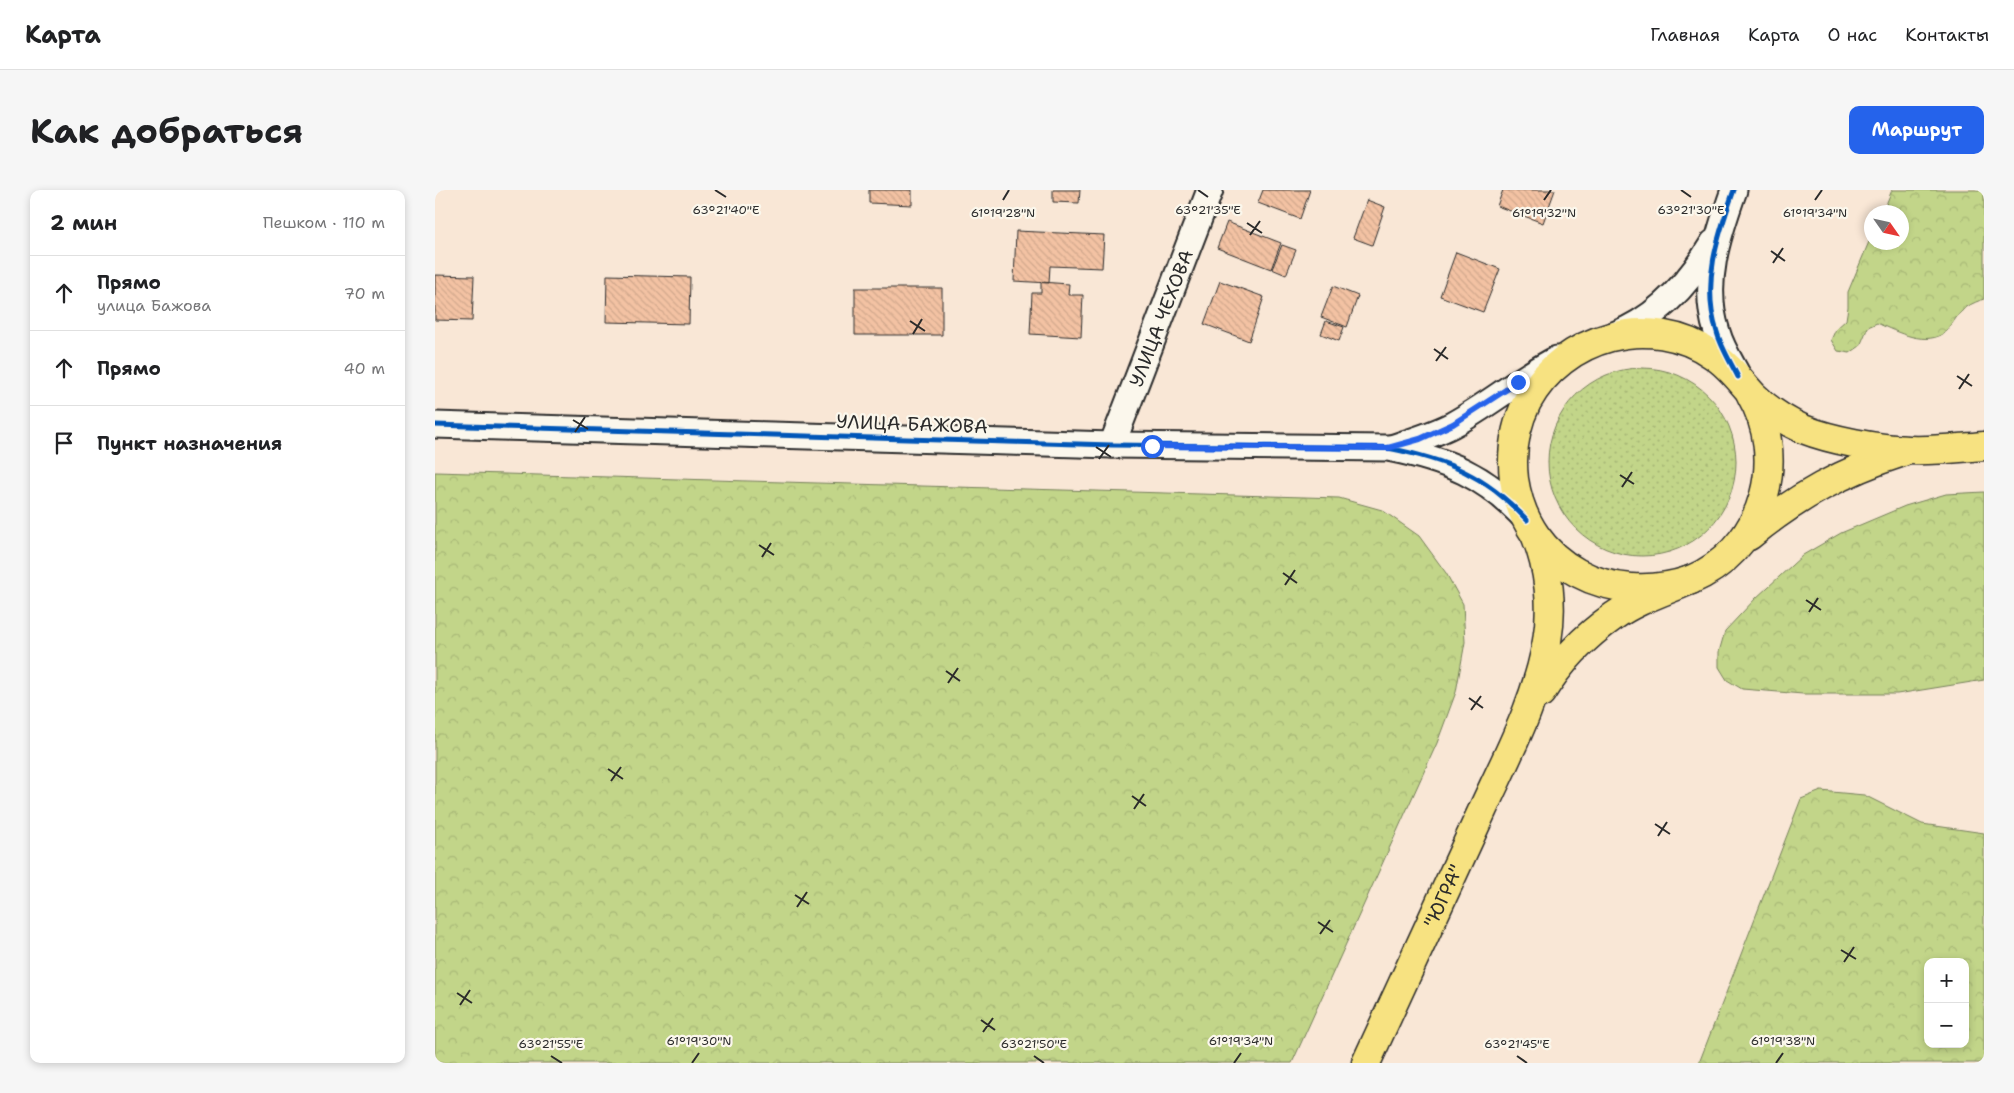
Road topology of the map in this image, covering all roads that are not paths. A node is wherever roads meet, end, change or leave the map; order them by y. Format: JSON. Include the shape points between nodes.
{"nodes":[{"id":1,"x":1211,"y":190,"type":"edge"},
{"id":2,"x":1734,"y":190,"type":"edge"},
{"id":3,"x":1719,"y":232,"type":"junction"},
{"id":4,"x":1613,"y":336,"type":"junction"},
{"id":5,"x":1581,"y":347,"type":"junction"},
{"id":6,"x":1741,"y":381,"type":"junction"},
{"id":7,"x":435,"y":424,"type":"edge"},
{"id":8,"x":1112,"y":445,"type":"junction"},
{"id":9,"x":1984,"y":446,"type":"edge"},
{"id":10,"x":1388,"y":448,"type":"junction"},
{"id":11,"x":1908,"y":450,"type":"junction"},
{"id":12,"x":1531,"y":526,"type":"junction"},
{"id":13,"x":1738,"y":545,"type":"junction"},
{"id":14,"x":1691,"y":580,"type":"junction"},
{"id":15,"x":1519,"y":728,"type":"junction"},
{"id":16,"x":1366,"y":1063,"type":"edge"}],
"edges":[{"from":1,"to":8,"type":"street","name":"УЛИЦА ЧЕХОВА"},
{"from":2,"to":3,"type":"street"},
{"from":3,"to":4,"type":"street","via":[[1688,281],[1649,316]]},
{"from":3,"to":6,"type":"street","via":[[1710,292],[1712,313],[1717,333]]},
{"from":4,"to":5,"type":"highway"},
{"from":4,"to":6,"type":"highway","via":[[1648,333],[1681,339],[1713,354]]},
{"from":5,"to":10,"type":"street","via":[[1453,424],[1420,439]]},
{"from":5,"to":12,"type":"highway","via":[[1542,379],[1519,423],[1513,472],[1520,505]]},
{"from":6,"to":11,"type":"highway","via":[[1771,410],[1804,429],[1834,439]]},
{"from":6,"to":13,"type":"highway","via":[[1756,403],[1764,423],[1769,466],[1760,508]]},
{"from":7,"to":8,"type":"street","name":"УЛИЦА БАЖОВА"},
{"from":8,"to":10,"type":"street","name":"УЛИЦА БАЖОВА"},
{"from":9,"to":11,"type":"highway"},
{"from":10,"to":12,"type":"street","via":[[1423,455],[1473,475],[1503,496]]},
{"from":11,"to":13,"type":"highway","via":[[1872,462],[1819,487]]},
{"from":12,"to":14,"type":"highway","via":[[1543,544],[1565,564],[1604,584],[1648,589]]},
{"from":12,"to":15,"type":"highway","via":[[1543,558],[1550,619],[1541,670]]},
{"from":13,"to":14,"type":"highway","via":[[1716,565]]},
{"from":14,"to":15,"type":"highway","via":[[1633,605],[1592,632],[1554,672]]},
{"from":15,"to":16,"type":"highway","name":"\"ЮГРА\""}]}
